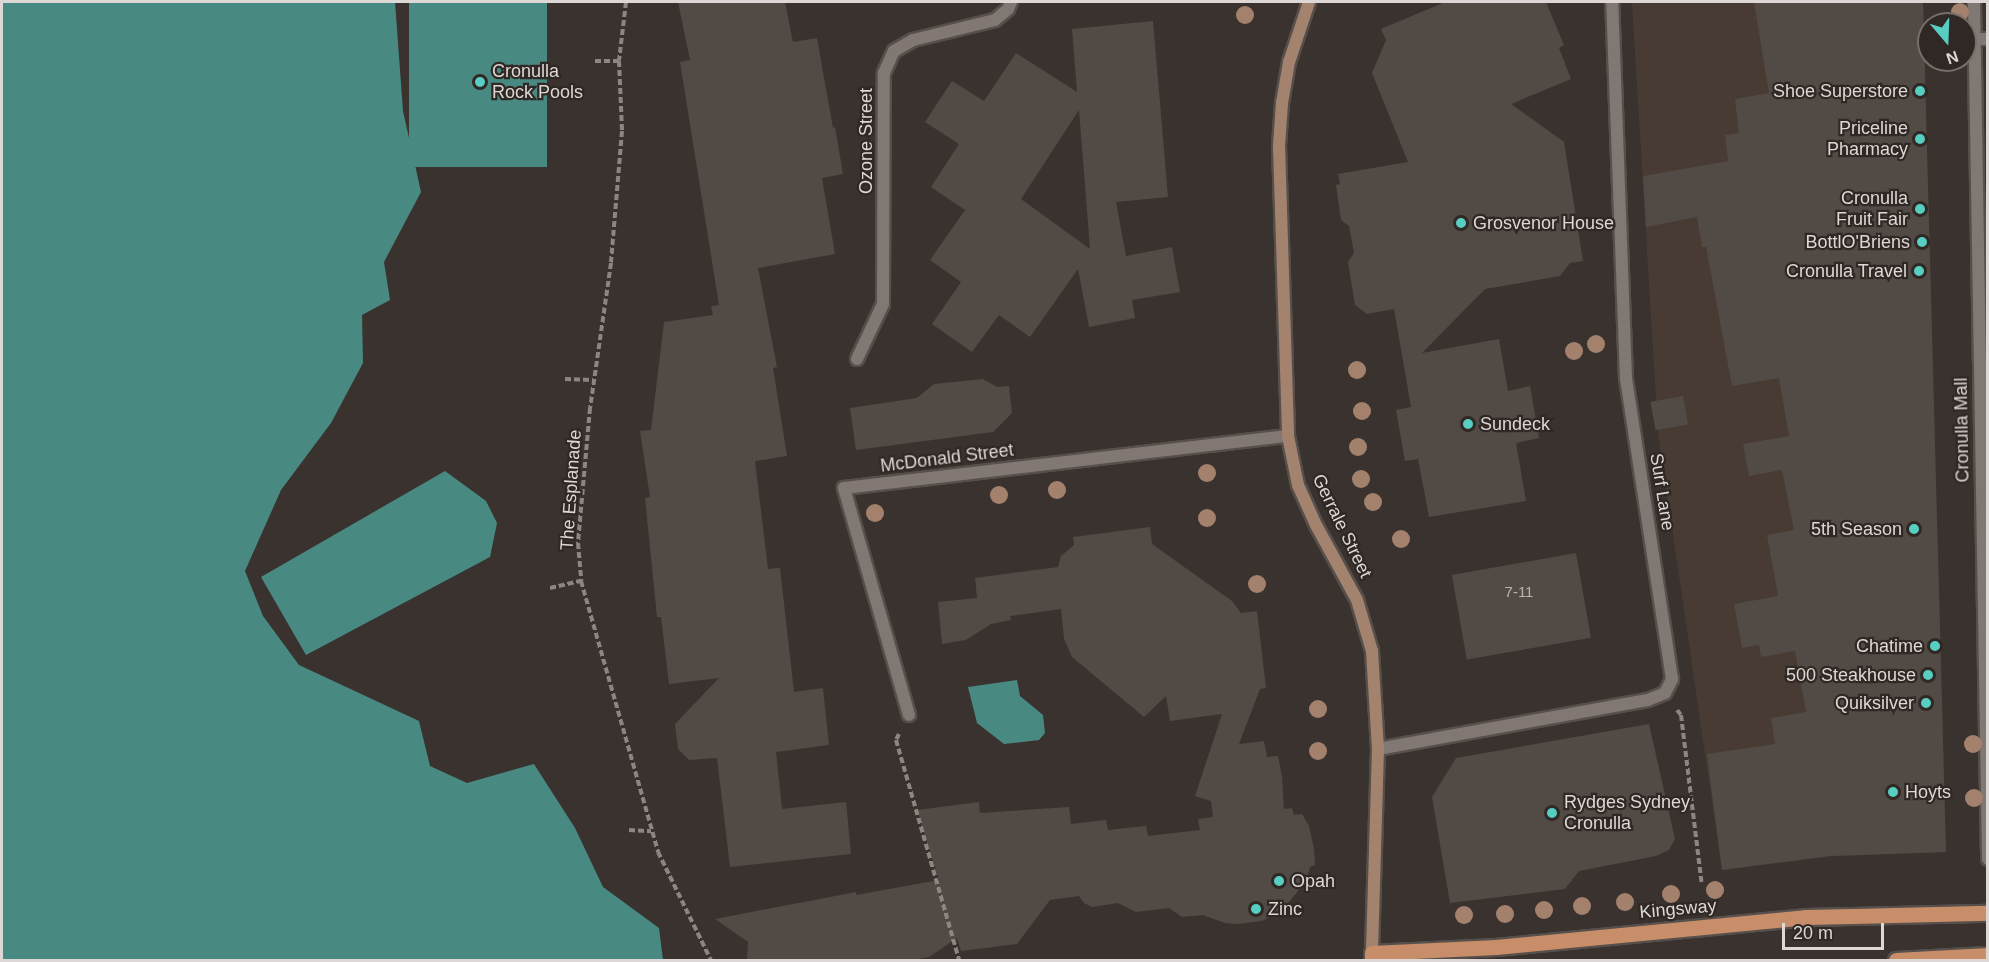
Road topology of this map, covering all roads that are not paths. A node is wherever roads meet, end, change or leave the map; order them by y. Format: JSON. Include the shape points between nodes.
{"nodes":[{"id":1,"x":1011,"y":2,"type":"edge"},
{"id":2,"x":1309,"y":2,"type":"edge"},
{"id":3,"x":1612,"y":2,"type":"edge"},
{"id":4,"x":1975,"y":72,"type":"edge"},
{"id":5,"x":857,"y":359,"type":"dead end"},
{"id":6,"x":1288,"y":436,"type":"junction"},
{"id":7,"x":909,"y":715,"type":"road end"},
{"id":8,"x":1378,"y":750,"type":"junction"},
{"id":9,"x":1988,"y":859,"type":"edge"},
{"id":10,"x":1988,"y":913,"type":"edge"},
{"id":11,"x":1496,"y":947,"type":"junction"},
{"id":12,"x":1988,"y":955,"type":"edge"},
{"id":13,"x":1372,"y":957,"type":"edge"},
{"id":14,"x":1479,"y":960,"type":"edge"},
{"id":15,"x":1896,"y":960,"type":"edge"}],
"edges":[{"from":1,"to":5,"type":"street","name":"Ozone Street","via":[[995,20],[913,40],[894,51],[884,73],[883,304]]},
{"from":2,"to":6,"type":"street","name":"Gerrale Street","via":[[1289,62],[1278,146]]},
{"from":3,"to":8,"type":"street","name":"Surf Lane","via":[[1626,379],[1672,673],[1665,693],[1648,700]]},
{"from":4,"to":9,"type":"street","name":"Cronulla Mall"},
{"from":6,"to":7,"type":"street","name":"McDonald Street","via":[[844,488]]},
{"from":6,"to":8,"type":"street","name":"Gerrale Street","via":[[1305,504],[1343,571],[1367,627],[1375,679]]},
{"from":8,"to":13,"type":"street","name":"Gerrale Street"},
{"from":10,"to":11,"type":"main road","name":"Kingsway","via":[[1805,917]]},
{"from":11,"to":13,"type":"main road","name":"Kingsway"},
{"from":11,"to":14,"type":"main road"},
{"from":12,"to":15,"type":"main road"}]}
